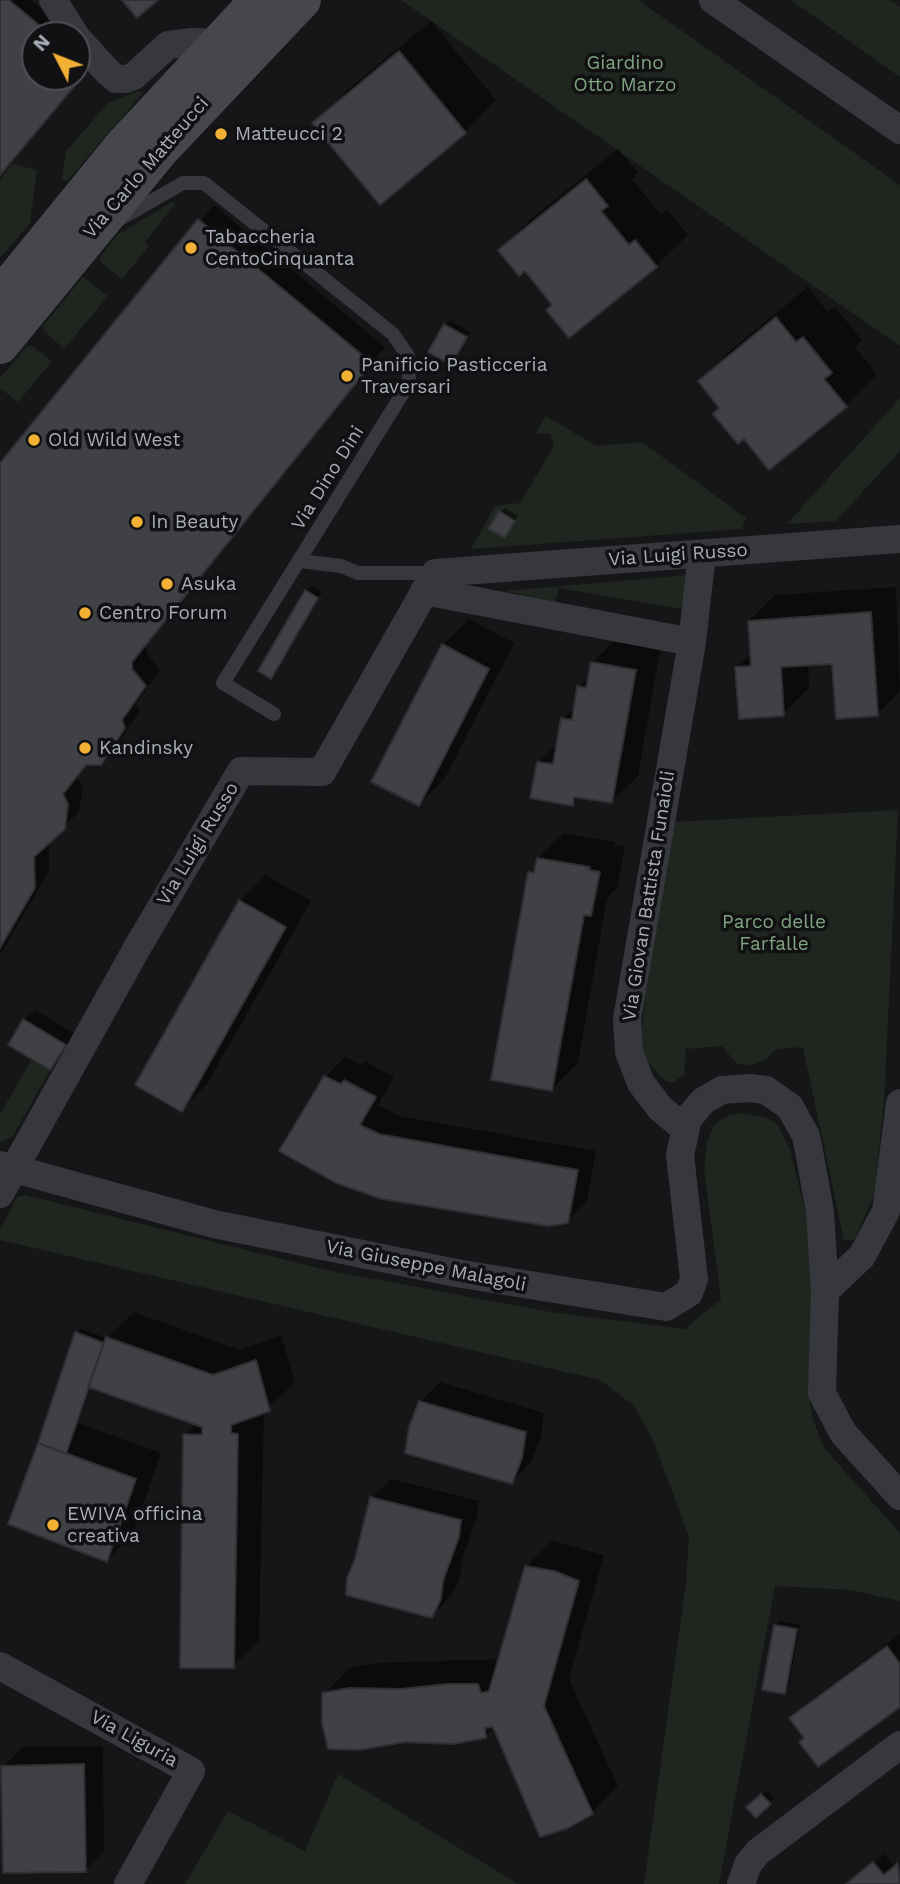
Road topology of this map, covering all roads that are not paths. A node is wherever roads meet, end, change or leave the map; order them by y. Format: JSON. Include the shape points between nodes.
{"nodes":[{"id":1,"x":53,"y":0,"type":"edge"},
{"id":2,"x":259,"y":0,"type":"edge"},
{"id":3,"x":302,"y":0,"type":"edge"},
{"id":4,"x":713,"y":0,"type":"edge"},
{"id":5,"x":66,"y":21,"type":"edge"},
{"id":6,"x":219,"y":43,"type":"junction"},
{"id":7,"x":91,"y":52,"type":"edge"},
{"id":8,"x":900,"y":130,"type":"edge"},
{"id":9,"x":83,"y":241,"type":"junction"},
{"id":10,"x":0,"y":297,"type":"edge"},
{"id":11,"x":0,"y":345,"type":"edge"},
{"id":12,"x":900,"y":539,"type":"edge"},
{"id":13,"x":702,"y":554,"type":"junction"},
{"id":14,"x":300,"y":561,"type":"junction"},
{"id":15,"x":429,"y":582,"type":"junction"},
{"id":16,"x":692,"y":642,"type":"junction"},
{"id":17,"x":274,"y":714,"type":"dead end"},
{"id":18,"x":900,"y":1103,"type":"edge"},
{"id":19,"x":685,"y":1129,"type":"junction"},
{"id":20,"x":4,"y":1176,"type":"edge"},
{"id":21,"x":825,"y":1292,"type":"junction"},
{"id":22,"x":900,"y":1496,"type":"edge"},
{"id":23,"x":0,"y":1666,"type":"edge"},
{"id":24,"x":900,"y":1745,"type":"edge"},
{"id":25,"x":128,"y":1884,"type":"edge"},
{"id":26,"x":741,"y":1884,"type":"edge"}],
"edges":[{"from":1,"to":5,"type":"street"},
{"from":2,"to":6,"type":"main road","name":"Via Carlo Matteucci"},
{"from":3,"to":9,"type":"main road","name":"Via Carlo Matteucci","via":[[194,112]]},
{"from":4,"to":8,"type":"street"},
{"from":6,"to":7,"type":"street","via":[[169,45],[134,76],[116,79]]},
{"from":6,"to":10,"type":"main road","name":"Via Carlo Matteucci","via":[[123,146]]},
{"from":9,"to":11,"type":"main road","name":"Via Carlo Matteucci"},
{"from":9,"to":14,"type":"lane","name":"Via Dino Dini","via":[[183,183],[204,183],[402,344],[410,362],[409,383]]},
{"from":12,"to":13,"type":"street","name":"Via Luigi Russo"},
{"from":13,"to":15,"type":"street","name":"Via Luigi Russo"},
{"from":13,"to":16,"type":"street","name":"Via Giovan Battista Funaioli"},
{"from":14,"to":15,"type":"lane","name":"Via Dino Dini"},
{"from":14,"to":17,"type":"lane","via":[[223,683]]},
{"from":15,"to":16,"type":"street"},
{"from":15,"to":20,"type":"street","name":"Via Luigi Russo","via":[[322,772],[241,771]]},
{"from":16,"to":19,"type":"street","name":"Via Giovan Battista Funaioli","via":[[627,1019],[629,1052],[641,1083],[660,1108]]},
{"from":18,"to":21,"type":"street","via":[[886,1211],[862,1256]]},
{"from":19,"to":20,"type":"street","name":"Via Giuseppe Malagoli","via":[[680,1156],[694,1279],[689,1293],[666,1307],[456,1273]]},
{"from":19,"to":21,"type":"street","via":[[695,1108],[730,1088],[766,1090],[790,1107],[809,1151],[820,1212]]},
{"from":21,"to":22,"type":"street","via":[[821,1375],[825,1401],[843,1433]]},
{"from":23,"to":25,"type":"street","name":"Via Liguria","via":[[191,1770]]},
{"from":24,"to":26,"type":"street","via":[[758,1852]]}]}
